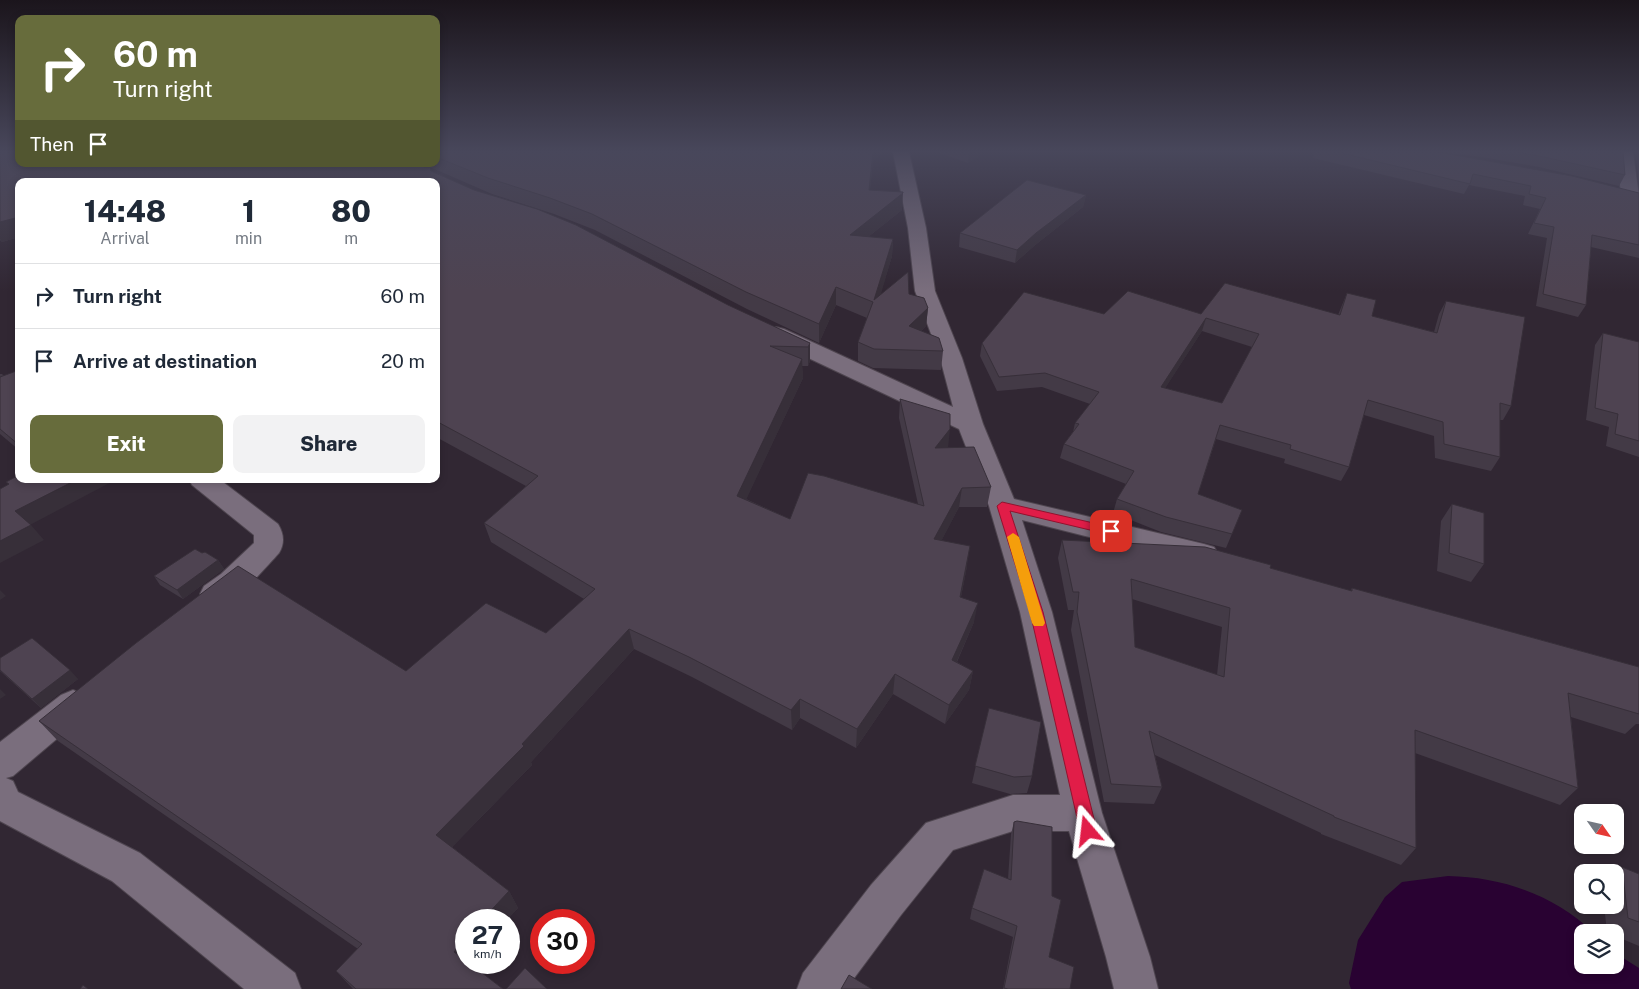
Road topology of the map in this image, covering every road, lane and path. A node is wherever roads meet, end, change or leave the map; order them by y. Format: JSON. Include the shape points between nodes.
{"nodes":[{"id":1,"x":911,"y":198,"type":"edge"},
{"id":2,"x":756,"y":324,"type":"edge"},
{"id":3,"x":970,"y":424,"type":"junction"},
{"id":4,"x":207,"y":483,"type":"edge"},
{"id":5,"x":1002,"y":506,"type":"junction"},
{"id":6,"x":1229,"y":562,"type":"edge"},
{"id":7,"x":193,"y":611,"type":"edge"},
{"id":8,"x":92,"y":690,"type":"edge"},
{"id":9,"x":0,"y":764,"type":"edge"},
{"id":10,"x":2,"y":802,"type":"edge"},
{"id":11,"x":1083,"y":813,"type":"junction"},
{"id":12,"x":279,"y":989,"type":"edge"},
{"id":13,"x":819,"y":989,"type":"edge"},
{"id":14,"x":1136,"y":989,"type":"edge"}],
"edges":[{"from":1,"to":3,"type":"street","via":[[925,292],[951,358]]},
{"from":2,"to":3,"type":"street"},
{"from":3,"to":5,"type":"street"},
{"from":4,"to":7,"type":"street","via":[[268,531],[269,546],[232,582]]},
{"from":5,"to":6,"type":"street"},
{"from":5,"to":11,"type":"street","via":[[1036,612]]},
{"from":8,"to":9,"type":"street"},
{"from":10,"to":12,"type":"street","via":[[126,867]]},
{"from":11,"to":13,"type":"street","via":[[1013,813],[940,836],[886,900]]},
{"from":11,"to":14,"type":"street"}]}
